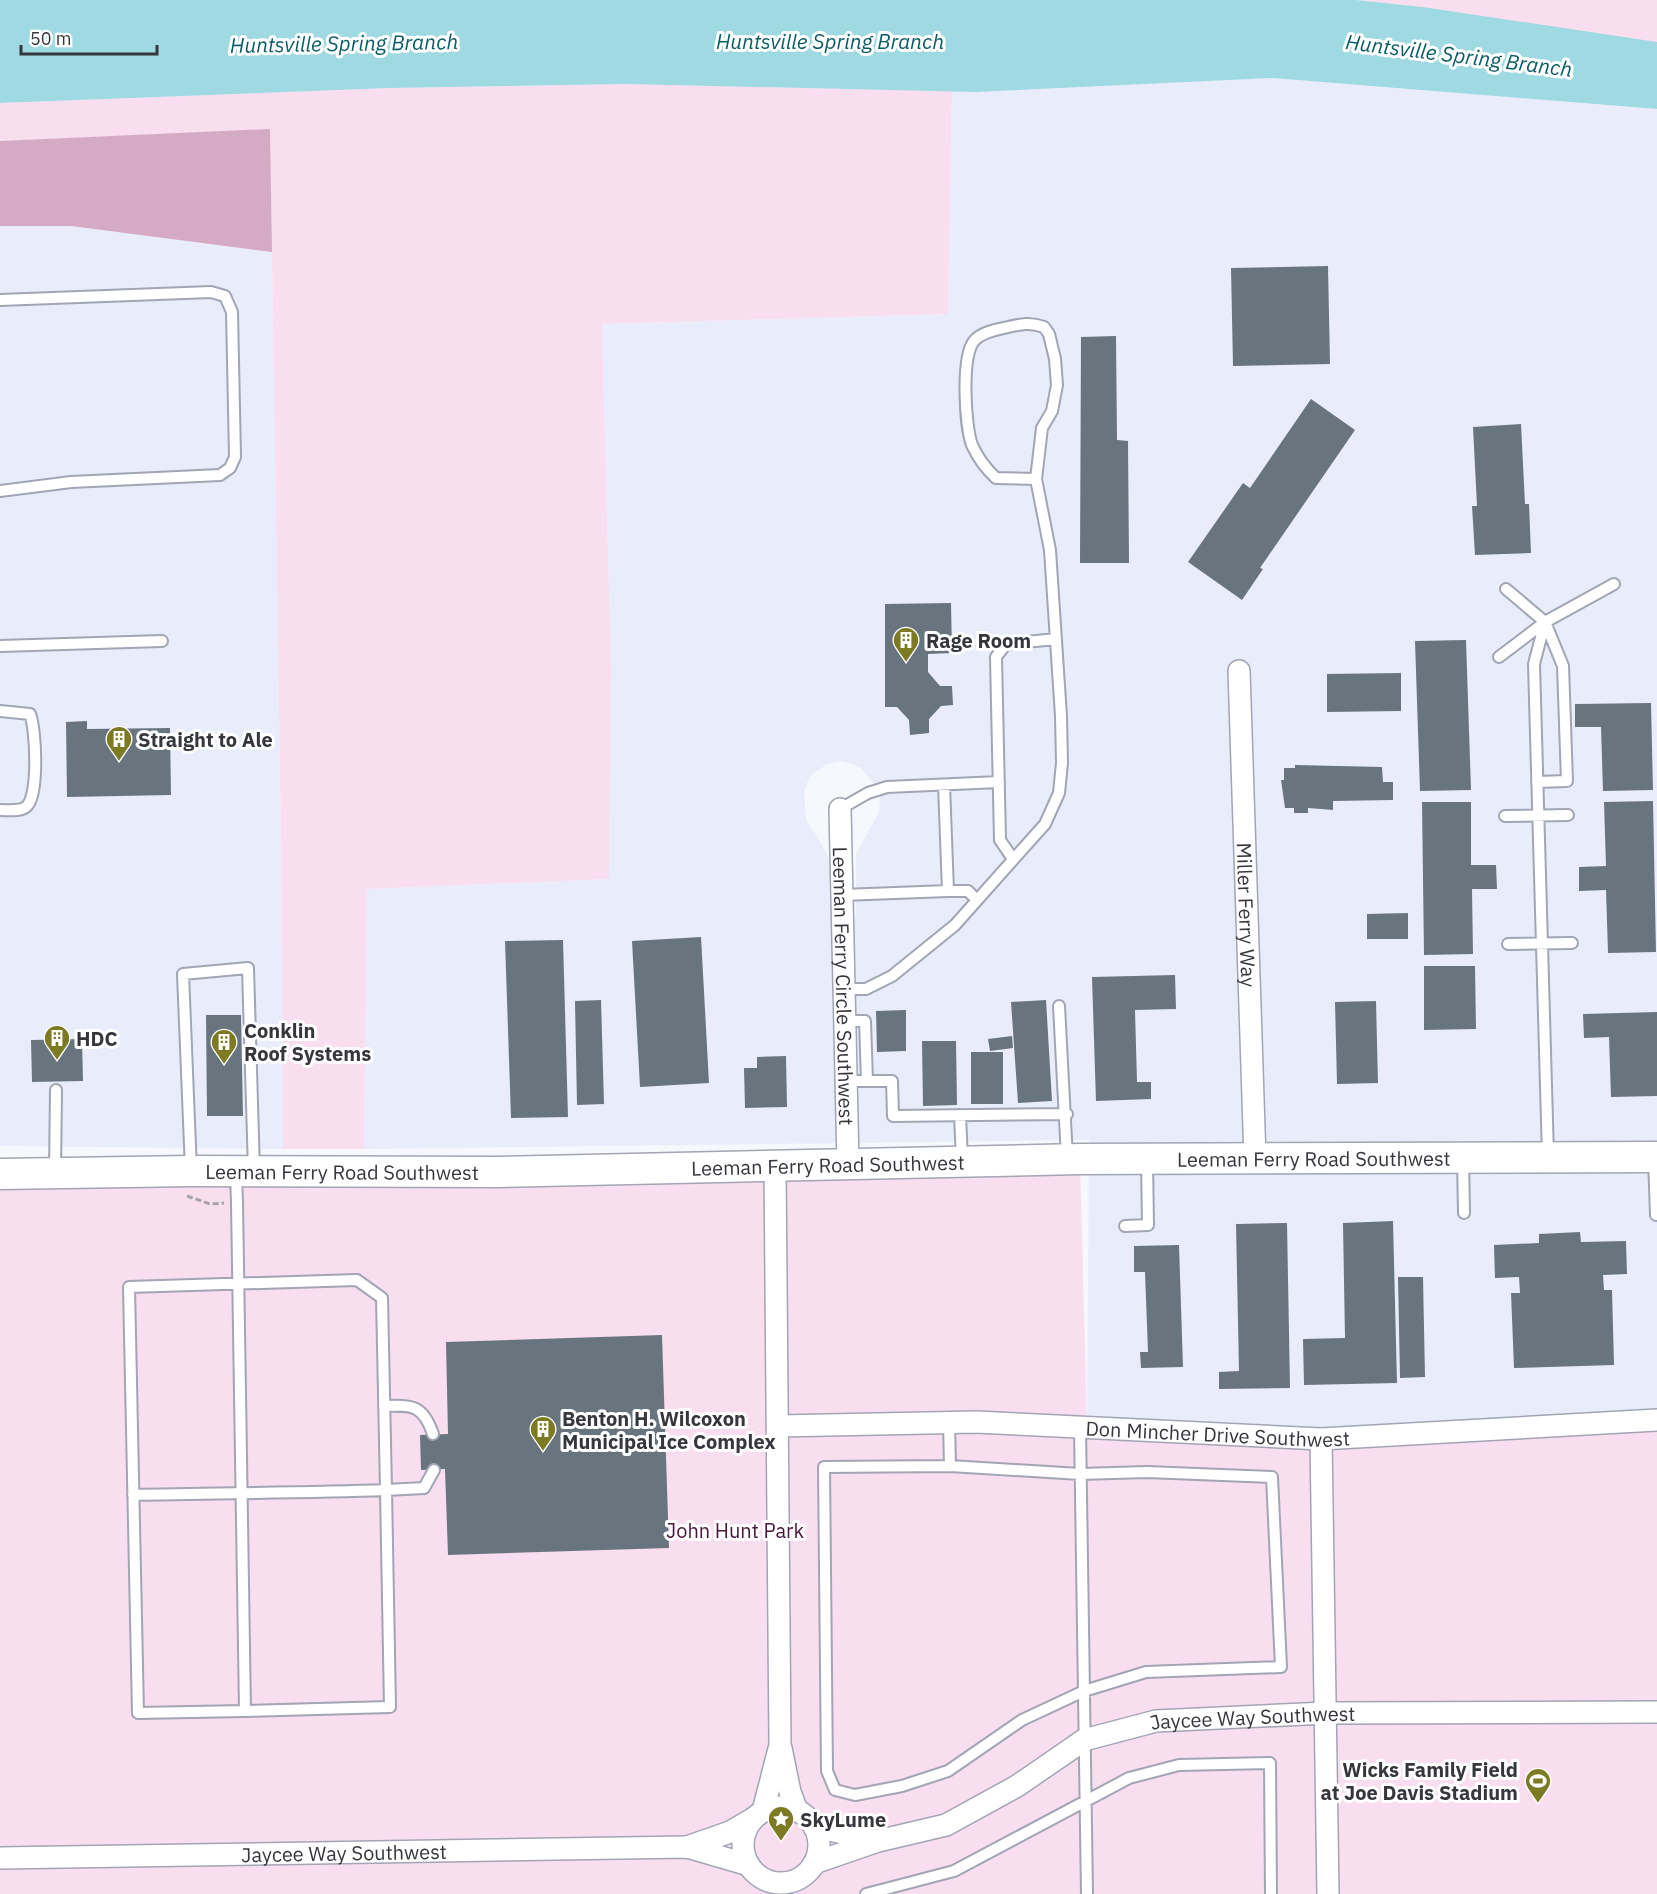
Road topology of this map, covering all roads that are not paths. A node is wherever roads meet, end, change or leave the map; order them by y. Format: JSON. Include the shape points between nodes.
{"nodes":[{"id":1,"x":0,"y":300,"type":"edge"},
{"id":2,"x":1036,"y":479,"type":"junction"},
{"id":3,"x":0,"y":490,"type":"edge"},
{"id":4,"x":1614,"y":584,"type":"dead end"},
{"id":5,"x":1506,"y":589,"type":"dead end"},
{"id":6,"x":1545,"y":622,"type":"junction"},
{"id":7,"x":1056,"y":639,"type":"junction"},
{"id":8,"x":162,"y":641,"type":"dead end"},
{"id":9,"x":0,"y":646,"type":"edge"},
{"id":10,"x":1499,"y":657,"type":"dead end"},
{"id":11,"x":1239,"y":671,"type":"dead end"},
{"id":12,"x":0,"y":711,"type":"edge"},
{"id":13,"x":999,"y":782,"type":"junction"},
{"id":14,"x":1537,"y":782,"type":"junction"},
{"id":15,"x":945,"y":785,"type":"junction"},
{"id":16,"x":840,"y":809,"type":"joint"},
{"id":17,"x":0,"y":810,"type":"edge"},
{"id":18,"x":1538,"y":815,"type":"junction"},
{"id":19,"x":1568,"y":815,"type":"dead end"},
{"id":20,"x":1505,"y":816,"type":"dead end"},
{"id":21,"x":1013,"y":859,"type":"junction"},
{"id":22,"x":948,"y":891,"type":"junction"},
{"id":23,"x":842,"y":895,"type":"junction"},
{"id":24,"x":977,"y":900,"type":"junction"},
{"id":25,"x":1508,"y":944,"type":"dead end"},
{"id":26,"x":1541,"y":944,"type":"junction"},
{"id":27,"x":1572,"y":944,"type":"dead end"},
{"id":28,"x":844,"y":989,"type":"junction"},
{"id":29,"x":1059,"y":1006,"type":"dead end"},
{"id":30,"x":857,"y":1081,"type":"junction"},
{"id":31,"x":56,"y":1090,"type":"dead end"},
{"id":32,"x":1067,"y":1114,"type":"junction"},
{"id":33,"x":960,"y":1115,"type":"junction"},
{"id":34,"x":1462,"y":1157,"type":"junction"},
{"id":35,"x":1548,"y":1157,"type":"junction"},
{"id":36,"x":1655,"y":1158,"type":"edge"},
{"id":37,"x":1255,"y":1159,"type":"junction"},
{"id":38,"x":1067,"y":1160,"type":"junction"},
{"id":39,"x":1147,"y":1160,"type":"junction"},
{"id":40,"x":962,"y":1161,"type":"junction"},
{"id":41,"x":848,"y":1164,"type":"junction"},
{"id":42,"x":775,"y":1166,"type":"junction"},
{"id":43,"x":191,"y":1171,"type":"junction"},
{"id":44,"x":245,"y":1171,"type":"junction"},
{"id":45,"x":55,"y":1173,"type":"junction"},
{"id":46,"x":0,"y":1174,"type":"edge"},
{"id":47,"x":1464,"y":1213,"type":"dead end"},
{"id":48,"x":1656,"y":1215,"type":"edge"},
{"id":49,"x":1125,"y":1226,"type":"dead end"},
{"id":50,"x":238,"y":1284,"type":"junction"},
{"id":51,"x":384,"y":1406,"type":"junction"},
{"id":52,"x":1657,"y":1420,"type":"edge"},
{"id":53,"x":949,"y":1422,"type":"junction"},
{"id":54,"x":778,"y":1426,"type":"junction"},
{"id":55,"x":1080,"y":1428,"type":"junction"},
{"id":56,"x":433,"y":1434,"type":"dead end"},
{"id":57,"x":1321,"y":1439,"type":"junction"},
{"id":58,"x":950,"y":1466,"type":"junction"},
{"id":59,"x":434,"y":1470,"type":"dead end"},
{"id":60,"x":1080,"y":1473,"type":"junction"},
{"id":61,"x":386,"y":1490,"type":"junction"},
{"id":62,"x":242,"y":1493,"type":"junction"},
{"id":63,"x":133,"y":1495,"type":"junction"},
{"id":64,"x":1084,"y":1691,"type":"junction"},
{"id":65,"x":245,"y":1711,"type":"junction"},
{"id":66,"x":1657,"y":1712,"type":"edge"},
{"id":67,"x":1326,"y":1713,"type":"junction"},
{"id":68,"x":1084,"y":1740,"type":"junction"},
{"id":69,"x":780,"y":1745,"type":"junction"},
{"id":70,"x":1086,"y":1804,"type":"junction"},
{"id":71,"x":797,"y":1811,"type":"junction"},
{"id":72,"x":759,"y":1814,"type":"junction"},
{"id":73,"x":814,"y":1827,"type":"junction"},
{"id":74,"x":878,"y":1841,"type":"junction"},
{"id":75,"x":687,"y":1847,"type":"junction"},
{"id":76,"x":0,"y":1858,"type":"edge"},
{"id":77,"x":814,"y":1863,"type":"junction"},
{"id":78,"x":753,"y":1870,"type":"junction"},
{"id":79,"x":793,"y":1887,"type":"edge"},
{"id":80,"x":769,"y":1894,"type":"edge"},
{"id":81,"x":866,"y":1894,"type":"edge"},
{"id":82,"x":1087,"y":1894,"type":"edge"},
{"id":83,"x":1271,"y":1894,"type":"edge"},
{"id":84,"x":1328,"y":1894,"type":"edge"}],
"edges":[{"from":1,"to":3,"type":"lane","via":[[211,292],[225,296],[232,312],[235,457],[230,468],[220,475],[71,482]]},
{"from":2,"to":2,"type":"lane","via":[[1042,428],[1052,411],[1057,385],[1055,359],[1044,327],[1023,323],[974,340],[968,355],[968,420],[972,444],[996,478]]},
{"from":2,"to":7,"type":"lane","via":[[1050,550]]},
{"from":4,"to":6,"type":"lane"},
{"from":5,"to":6,"type":"lane"},
{"from":6,"to":10,"type":"lane"},
{"from":6,"to":14,"type":"lane","via":[[1534,664]]},
{"from":6,"to":14,"type":"lane","via":[[1563,666],[1567,781]]},
{"from":7,"to":13,"type":"lane","via":[[1006,645],[996,657]]},
{"from":7,"to":21,"type":"lane","via":[[1062,740],[1059,794],[1045,824]]},
{"from":8,"to":9,"type":"lane"},
{"from":11,"to":37,"type":"street","name":"Miller Ferry Way"},
{"from":12,"to":17,"type":"lane","via":[[30,714],[35,791],[28,806]]},
{"from":13,"to":15,"type":"lane"},
{"from":13,"to":21,"type":"lane","via":[[1000,840]]},
{"from":14,"to":18,"type":"lane"},
{"from":15,"to":16,"type":"lane","via":[[887,788],[867,793]]},
{"from":15,"to":22,"type":"lane"},
{"from":16,"to":23,"type":"street","name":"Leeman Ferry Circle Southwest"},
{"from":18,"to":19,"type":"lane"},
{"from":18,"to":20,"type":"lane"},
{"from":18,"to":26,"type":"lane"},
{"from":21,"to":24,"type":"lane"},
{"from":22,"to":23,"type":"lane"},
{"from":22,"to":24,"type":"lane","via":[[968,891]]},
{"from":23,"to":28,"type":"street","name":"Leeman Ferry Circle Southwest"},
{"from":24,"to":28,"type":"lane","via":[[955,925],[892,976],[867,989]]},
{"from":25,"to":26,"type":"lane"},
{"from":26,"to":27,"type":"lane"},
{"from":26,"to":35,"type":"lane"},
{"from":28,"to":30,"type":"street","name":"Leeman Ferry Circle Southwest","via":[[845,1021]]},
{"from":29,"to":32,"type":"lane"},
{"from":30,"to":33,"type":"lane","via":[[892,1081],[893,1116]]},
{"from":30,"to":41,"type":"street","name":"Leeman Ferry Circle Southwest"},
{"from":31,"to":45,"type":"lane"},
{"from":32,"to":33,"type":"lane"},
{"from":32,"to":38,"type":"lane"},
{"from":33,"to":40,"type":"lane"},
{"from":34,"to":35,"type":"street","name":"Leeman Ferry Road Southwest"},
{"from":34,"to":37,"type":"street","name":"Leeman Ferry Road Southwest"},
{"from":34,"to":47,"type":"lane"},
{"from":35,"to":36,"type":"street","name":"Leeman Ferry Road Southwest"},
{"from":36,"to":48,"type":"lane"},
{"from":37,"to":39,"type":"street","name":"Leeman Ferry Road Southwest"},
{"from":38,"to":39,"type":"street","name":"Leeman Ferry Road Southwest"},
{"from":38,"to":40,"type":"street","name":"Leeman Ferry Road Southwest"},
{"from":39,"to":49,"type":"lane","via":[[1148,1225]]},
{"from":40,"to":41,"type":"street","name":"Leeman Ferry Road Southwest"},
{"from":41,"to":42,"type":"street","name":"Leeman Ferry Road Southwest"},
{"from":42,"to":44,"type":"street","name":"Leeman Ferry Road Southwest","via":[[496,1172]]},
{"from":42,"to":54,"type":"street"},
{"from":43,"to":44,"type":"street","name":"Leeman Ferry Road Southwest"},
{"from":43,"to":44,"type":"lane","via":[[183,974],[248,968]]},
{"from":43,"to":45,"type":"street","name":"Leeman Ferry Road Southwest"},
{"from":44,"to":50,"type":"lane"},
{"from":45,"to":46,"type":"street","name":"Leeman Ferry Road Southwest"},
{"from":50,"to":51,"type":"lane","via":[[357,1280],[382,1298]]},
{"from":50,"to":62,"type":"lane"},
{"from":50,"to":63,"type":"lane","via":[[129,1287]]},
{"from":51,"to":56,"type":"lane","via":[[419,1409],[428,1417]]},
{"from":51,"to":61,"type":"lane"},
{"from":52,"to":57,"type":"street","name":"Don Mincher Drive Southwest"},
{"from":53,"to":54,"type":"street","name":"Don Mincher Drive Southwest"},
{"from":53,"to":55,"type":"street","name":"Don Mincher Drive Southwest"},
{"from":53,"to":58,"type":"lane"},
{"from":54,"to":69,"type":"street"},
{"from":55,"to":57,"type":"street","name":"Don Mincher Drive Southwest"},
{"from":55,"to":60,"type":"lane"},
{"from":57,"to":67,"type":"street"},
{"from":58,"to":60,"type":"lane"},
{"from":58,"to":64,"type":"lane","via":[[824,1467],[827,1771],[835,1790],[855,1795],[902,1786],[948,1771],[1022,1720]]},
{"from":59,"to":61,"type":"lane","via":[[424,1488]]},
{"from":60,"to":64,"type":"lane"},
{"from":60,"to":64,"type":"lane","via":[[1272,1477],[1281,1667],[1146,1672]]},
{"from":61,"to":62,"type":"lane"},
{"from":61,"to":65,"type":"lane","via":[[390,1707]]},
{"from":62,"to":63,"type":"lane"},
{"from":62,"to":65,"type":"lane"},
{"from":63,"to":65,"type":"lane","via":[[138,1713]]},
{"from":64,"to":68,"type":"lane"},
{"from":66,"to":67,"type":"street","name":"Jaycee Way Southwest"},
{"from":67,"to":68,"type":"street","name":"Jaycee Way Southwest","via":[[1156,1721]]},
{"from":67,"to":84,"type":"street"},
{"from":68,"to":70,"type":"lane"},
{"from":68,"to":74,"type":"street","name":"Jaycee Way Southwest","via":[[1017,1786],[946,1825]]},
{"from":69,"to":71,"type":"street"},
{"from":69,"to":72,"type":"street"},
{"from":70,"to":81,"type":"lane","via":[[954,1871]]},
{"from":70,"to":82,"type":"lane"},
{"from":70,"to":83,"type":"lane","via":[[1129,1778],[1179,1765],[1270,1763]]},
{"from":71,"to":72,"type":"street","via":[[786,1807]]},
{"from":71,"to":73,"type":"street"},
{"from":72,"to":75,"type":"street","name":"Jaycee Way Southwest","via":[[730,1832]]},
{"from":72,"to":78,"type":"street","via":[[743,1840]]},
{"from":73,"to":74,"type":"street","name":"Jaycee Way Southwest"},
{"from":73,"to":77,"type":"street","via":[[818,1844]]},
{"from":74,"to":77,"type":"street","name":"Jaycee Way Southwest"},
{"from":75,"to":76,"type":"street","name":"Jaycee Way Southwest"},
{"from":75,"to":78,"type":"street","name":"Jaycee Way Southwest"},
{"from":77,"to":79,"type":"street"},
{"from":78,"to":79,"type":"street","via":[[769,1881]]},
{"from":78,"to":80,"type":"street"}]}
